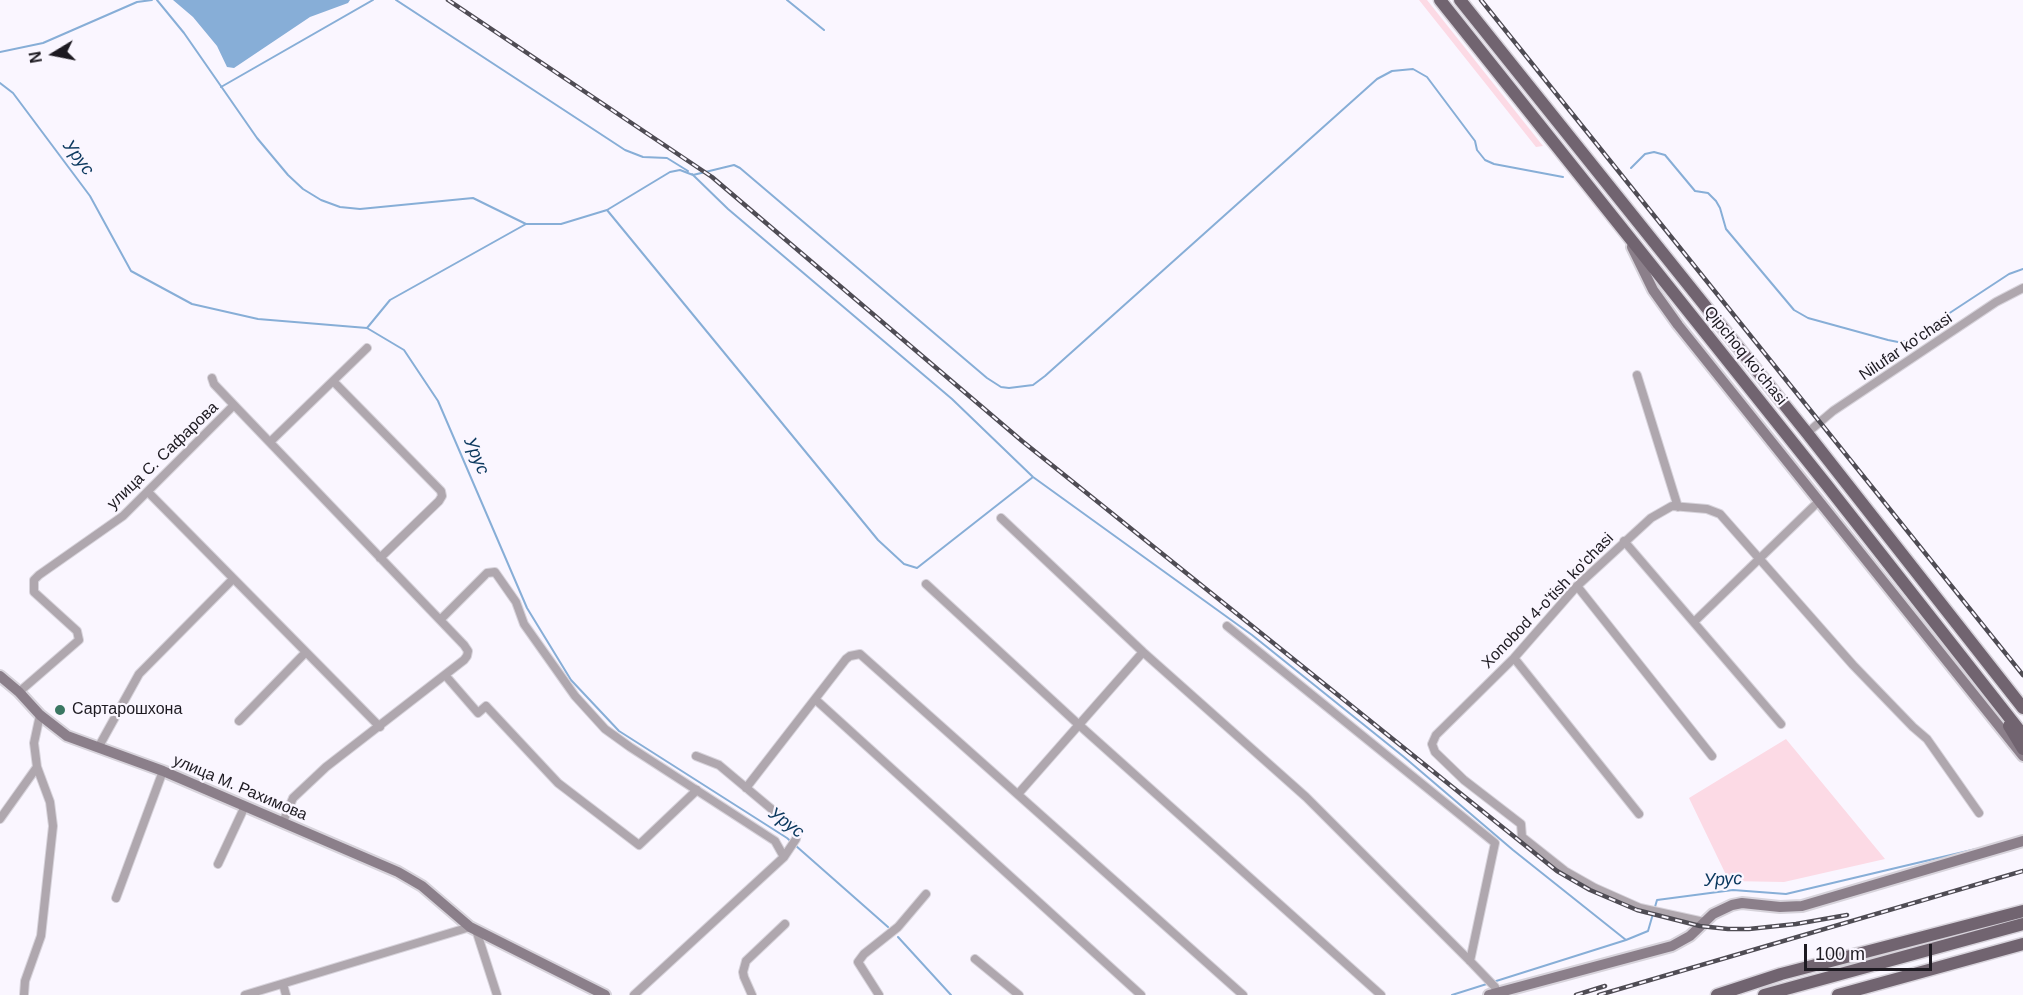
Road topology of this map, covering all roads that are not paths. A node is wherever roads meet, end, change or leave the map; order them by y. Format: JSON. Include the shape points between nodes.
{"nodes":[{"id":1,"x":1440,"y":0,"type":"edge"},
{"id":2,"x":1460,"y":0,"type":"edge"},
{"id":3,"x":1569,"y":135,"type":"junction"},
{"id":4,"x":1556,"y":145,"type":"junction"},
{"id":5,"x":1618,"y":224,"type":"junction"},
{"id":6,"x":2023,"y":288,"type":"edge"},
{"id":7,"x":367,"y":348,"type":"dead end"},
{"id":8,"x":1637,"y":375,"type":"dead end"},
{"id":9,"x":212,"y":378,"type":"dead end"},
{"id":10,"x":333,"y":381,"type":"junction"},
{"id":11,"x":234,"y":405,"type":"junction"},
{"id":12,"x":1807,"y":433,"type":"junction"},
{"id":13,"x":270,"y":442,"type":"junction"},
{"id":14,"x":148,"y":492,"type":"junction"},
{"id":15,"x":1818,"y":502,"type":"junction"},
{"id":16,"x":1678,"y":507,"type":"junction"},
{"id":17,"x":1001,"y":518,"type":"dead end"},
{"id":18,"x":1624,"y":541,"type":"junction"},
{"id":19,"x":380,"y":558,"type":"junction"},
{"id":20,"x":1761,"y":558,"type":"junction"},
{"id":21,"x":233,"y":579,"type":"junction"},
{"id":22,"x":926,"y":584,"type":"dead end"},
{"id":23,"x":1577,"y":586,"type":"junction"},
{"id":24,"x":440,"y":620,"type":"junction"},
{"id":25,"x":1695,"y":621,"type":"junction"},
{"id":26,"x":1227,"y":626,"type":"dead end"},
{"id":27,"x":306,"y":652,"type":"junction"},
{"id":28,"x":1143,"y":652,"type":"junction"},
{"id":29,"x":1514,"y":658,"type":"junction"},
{"id":30,"x":445,"y":675,"type":"junction"},
{"id":31,"x":0,"y":676,"type":"edge"},
{"id":32,"x":19,"y":692,"type":"junction"},
{"id":33,"x":816,"y":700,"type":"junction"},
{"id":34,"x":1996,"y":701,"type":"junction"},
{"id":35,"x":2023,"y":708,"type":"edge"},
{"id":36,"x":40,"y":715,"type":"junction"},
{"id":37,"x":239,"y":721,"type":"dead end"},
{"id":38,"x":1078,"y":724,"type":"junction"},
{"id":39,"x":1781,"y":724,"type":"dead end"},
{"id":40,"x":380,"y":727,"type":"junction"},
{"id":41,"x":2023,"y":735,"type":"edge"},
{"id":42,"x":98,"y":748,"type":"junction"},
{"id":43,"x":2023,"y":749,"type":"edge"},
{"id":44,"x":696,"y":756,"type":"dead end"},
{"id":45,"x":1712,"y":756,"type":"dead end"},
{"id":46,"x":2023,"y":756,"type":"edge"},
{"id":47,"x":37,"y":767,"type":"junction"},
{"id":48,"x":163,"y":771,"type":"junction"},
{"id":49,"x":746,"y":788,"type":"junction"},
{"id":50,"x":697,"y":790,"type":"junction"},
{"id":51,"x":1018,"y":794,"type":"junction"},
{"id":52,"x":244,"y":806,"type":"junction"},
{"id":53,"x":1979,"y":813,"type":"dead end"},
{"id":54,"x":1639,"y":814,"type":"dead end"},
{"id":55,"x":0,"y":819,"type":"edge"},
{"id":56,"x":283,"y":822,"type":"junction"},
{"id":57,"x":2023,"y":841,"type":"edge"},
{"id":58,"x":783,"y":856,"type":"junction"},
{"id":59,"x":218,"y":864,"type":"dead end"},
{"id":60,"x":926,"y":894,"type":"dead end"},
{"id":61,"x":116,"y":898,"type":"dead end"},
{"id":62,"x":2023,"y":911,"type":"edge"},
{"id":63,"x":1704,"y":922,"type":"junction"},
{"id":64,"x":785,"y":924,"type":"dead end"},
{"id":65,"x":2023,"y":924,"type":"edge"},
{"id":66,"x":473,"y":928,"type":"junction"},
{"id":67,"x":2023,"y":944,"type":"edge"},
{"id":68,"x":975,"y":959,"type":"dead end"},
{"id":69,"x":1470,"y":961,"type":"junction"},
{"id":70,"x":283,"y":984,"type":"junction"},
{"id":71,"x":1492,"y":988,"type":"edge"},
{"id":72,"x":1872,"y":990,"type":"edge"},
{"id":73,"x":24,"y":995,"type":"edge"},
{"id":74,"x":245,"y":995,"type":"edge"},
{"id":75,"x":286,"y":995,"type":"edge"},
{"id":76,"x":497,"y":995,"type":"edge"},
{"id":77,"x":605,"y":995,"type":"edge"},
{"id":78,"x":634,"y":995,"type":"edge"},
{"id":79,"x":752,"y":995,"type":"edge"},
{"id":80,"x":879,"y":995,"type":"edge"},
{"id":81,"x":1019,"y":995,"type":"edge"},
{"id":82,"x":1141,"y":995,"type":"edge"},
{"id":83,"x":1243,"y":995,"type":"edge"},
{"id":84,"x":1381,"y":995,"type":"edge"},
{"id":85,"x":1717,"y":995,"type":"edge"},
{"id":86,"x":1764,"y":995,"type":"edge"},
{"id":87,"x":1838,"y":995,"type":"edge"}],
"edges":[{"from":1,"to":4,"type":"main road","name":"Qipchoq ko'chasi"},
{"from":2,"to":3,"type":"main road","name":"Qipchoq ko'chasi"},
{"from":3,"to":4,"type":"main road"},
{"from":3,"to":12,"type":"main road","name":"Qipchoq ko'chasi"},
{"from":4,"to":5,"type":"main road","name":"Qipchoq ko'chasi"},
{"from":5,"to":15,"type":"street","via":[[1653,290],[1678,325]]},
{"from":5,"to":34,"type":"main road","name":"Qipchoq ko'chasi"},
{"from":6,"to":12,"type":"street","name":"Nilufar ko'chasi","via":[[1833,411]]},
{"from":7,"to":10,"type":"street"},
{"from":8,"to":16,"type":"street"},
{"from":9,"to":11,"type":"street","name":"улица С. Сафарова"},
{"from":10,"to":13,"type":"street"},
{"from":10,"to":19,"type":"street","via":[[441,491],[438,501]]},
{"from":11,"to":13,"type":"street","name":"улица С. Сафарова"},
{"from":11,"to":14,"type":"street","name":"улица С. Сафарова"},
{"from":12,"to":35,"type":"main road","name":"Qipchoq ko'chasi"},
{"from":13,"to":19,"type":"street","name":"улица С. Сафарова"},
{"from":14,"to":21,"type":"street"},
{"from":14,"to":32,"type":"street","name":"улица С. Сафарова","via":[[123,516],[34,580],[34,592],[77,632],[79,640]]},
{"from":15,"to":20,"type":"street"},
{"from":15,"to":46,"type":"street"},
{"from":16,"to":18,"type":"street","name":"Xonobod 4-o'tish ko'chasi","via":[[1672,506],[1651,518]]},
{"from":16,"to":20,"type":"street","name":"Xonobod 4-o'tish ko'chasi","via":[[1720,514]]},
{"from":17,"to":28,"type":"street"},
{"from":18,"to":23,"type":"street","name":"Xonobod 4-o'tish ko'chasi"},
{"from":18,"to":25,"type":"street"},
{"from":19,"to":24,"type":"street","name":"улица С. Сафарова"},
{"from":20,"to":25,"type":"street"},
{"from":20,"to":53,"type":"street","name":"Xonobod 4-o'tish ko'chasi","via":[[1853,664],[1927,739]]},
{"from":21,"to":27,"type":"street"},
{"from":21,"to":42,"type":"street","via":[[139,674]]},
{"from":22,"to":38,"type":"street"},
{"from":23,"to":29,"type":"street","name":"Xonobod 4-o'tish ko'chasi"},
{"from":23,"to":45,"type":"street"},
{"from":24,"to":30,"type":"street","name":"улица С. Сафарова","via":[[468,651],[464,660]]},
{"from":24,"to":50,"type":"street","via":[[487,573],[495,572],[516,602],[524,624],[575,696],[605,729]]},
{"from":25,"to":39,"type":"street"},
{"from":26,"to":69,"type":"street","via":[[1495,843]]},
{"from":27,"to":37,"type":"street"},
{"from":27,"to":40,"type":"street"},
{"from":28,"to":38,"type":"street"},
{"from":28,"to":69,"type":"street","via":[[1306,797]]},
{"from":29,"to":54,"type":"street"},
{"from":29,"to":63,"type":"street","name":"Xonobod 4-o'tish ko'chasi","via":[[1433,740],[1435,752],[1521,824],[1522,837],[1564,871],[1640,908]]},
{"from":30,"to":40,"type":"street","name":"улица С. Сафарова"},
{"from":30,"to":50,"type":"street","via":[[478,714],[486,706],[558,783],[639,845]]},
{"from":31,"to":32,"type":"street","name":"улица М. Рахимова"},
{"from":32,"to":36,"type":"street","name":"улица М. Рахимова"},
{"from":33,"to":49,"type":"street"},
{"from":33,"to":51,"type":"street","via":[[846,659],[860,654]]},
{"from":33,"to":82,"type":"street"},
{"from":34,"to":41,"type":"main road","name":"Qipchoq ko'chasi"},
{"from":34,"to":43,"type":"main road"},
{"from":36,"to":42,"type":"street","name":"улица М. Рахимова","via":[[58,730]]},
{"from":36,"to":47,"type":"street","via":[[33,742]]},
{"from":38,"to":51,"type":"street"},
{"from":38,"to":84,"type":"street"},
{"from":40,"to":56,"type":"street","name":"улица С. Сафарова","via":[[326,767],[293,798]]},
{"from":42,"to":48,"type":"street","name":"улица М. Рахимова"},
{"from":44,"to":49,"type":"street","via":[[718,765]]},
{"from":47,"to":55,"type":"street"},
{"from":47,"to":73,"type":"street","via":[[50,802],[52,826],[41,936]]},
{"from":48,"to":52,"type":"street","name":"улица М. Рахимова"},
{"from":48,"to":61,"type":"street"},
{"from":49,"to":58,"type":"street","via":[[797,833]]},
{"from":50,"to":58,"type":"street","via":[[775,841]]},
{"from":51,"to":83,"type":"street"},
{"from":52,"to":56,"type":"street","name":"улица М. Рахимова"},
{"from":52,"to":59,"type":"street"},
{"from":56,"to":66,"type":"street","name":"улица М. Рахимова","via":[[407,877]]},
{"from":57,"to":63,"type":"street","via":[[1802,906],[1732,905]]},
{"from":58,"to":78,"type":"street"},
{"from":60,"to":80,"type":"street","via":[[898,927],[858,962]]},
{"from":62,"to":85,"type":"main road","via":[[1781,974]]},
{"from":63,"to":71,"type":"street","via":[[1672,946]]},
{"from":64,"to":79,"type":"street","via":[[744,966]]},
{"from":65,"to":86,"type":"main road"},
{"from":66,"to":70,"type":"street"},
{"from":66,"to":76,"type":"street"},
{"from":66,"to":77,"type":"street","name":"улица М. Рахимова"},
{"from":67,"to":72,"type":"main road"},
{"from":68,"to":81,"type":"street"},
{"from":69,"to":71,"type":"street"},
{"from":70,"to":74,"type":"street"},
{"from":70,"to":75,"type":"street"},
{"from":72,"to":87,"type":"main road"}]}
